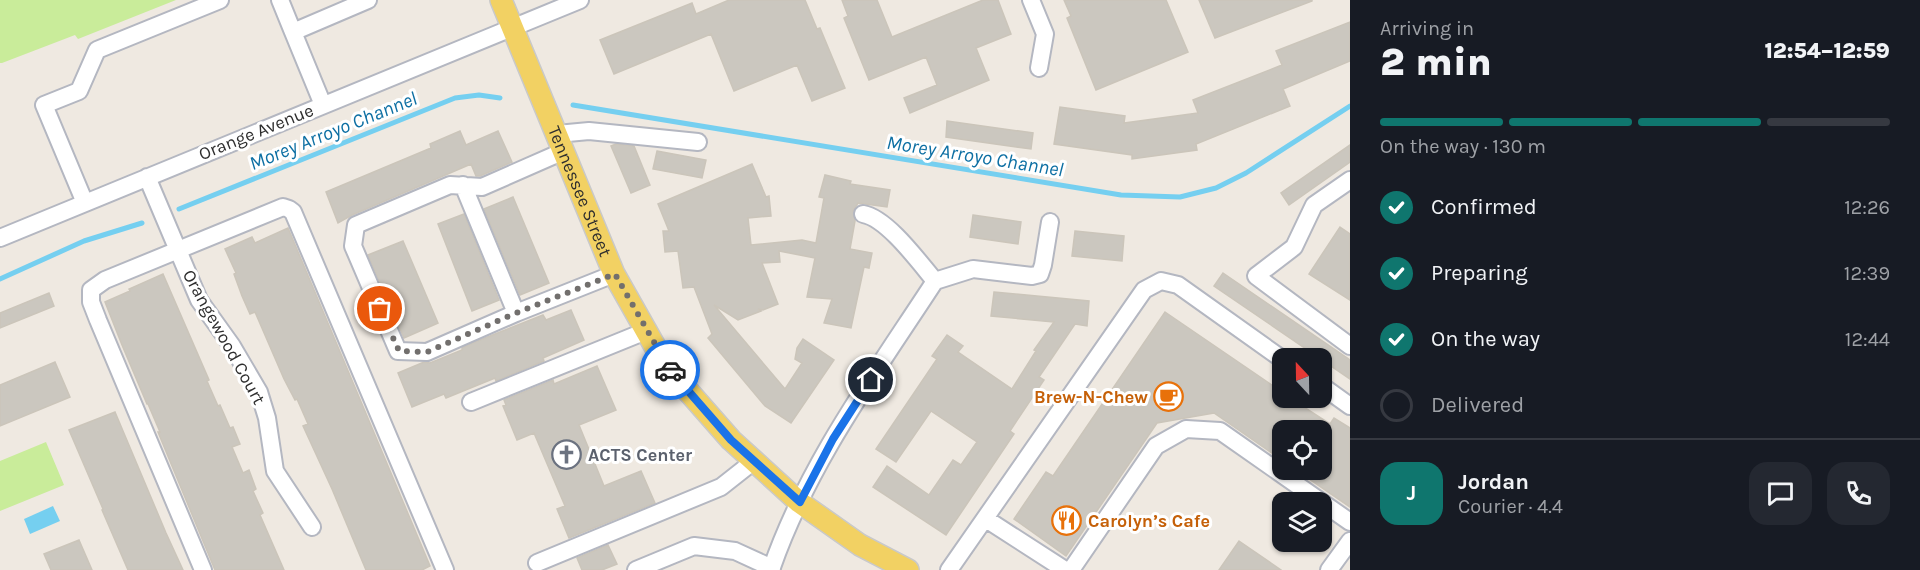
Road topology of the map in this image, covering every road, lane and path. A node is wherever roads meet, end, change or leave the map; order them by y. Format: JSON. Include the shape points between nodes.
{"nodes":[{"id":1,"x":220,"y":0,"type":"edge"},
{"id":2,"x":280,"y":0,"type":"edge"},
{"id":3,"x":368,"y":0,"type":"edge"},
{"id":4,"x":501,"y":0,"type":"edge"},
{"id":5,"x":580,"y":0,"type":"edge"},
{"id":6,"x":1031,"y":0,"type":"edge"},
{"id":7,"x":512,"y":27,"type":"junction"},
{"id":8,"x":293,"y":32,"type":"junction"},
{"id":9,"x":1039,"y":68,"type":"dead end"},
{"id":10,"x":323,"y":105,"type":"junction"},
{"id":11,"x":698,"y":141,"type":"dead end"},
{"id":12,"x":560,"y":143,"type":"junction"},
{"id":13,"x":147,"y":177,"type":"junction"},
{"id":14,"x":1350,"y":180,"type":"edge"},
{"id":15,"x":463,"y":185,"type":"junction"},
{"id":16,"x":85,"y":203,"type":"junction"},
{"id":17,"x":863,"y":214,"type":"dead end"},
{"id":18,"x":1050,"y":222,"type":"dead end"},
{"id":19,"x":0,"y":238,"type":"edge"},
{"id":20,"x":178,"y":250,"type":"junction"},
{"id":21,"x":615,"y":274,"type":"junction"},
{"id":22,"x":935,"y":281,"type":"junction"},
{"id":23,"x":516,"y":313,"type":"junction"},
{"id":24,"x":646,"y":331,"type":"junction"},
{"id":25,"x":1350,"y":345,"type":"edge"},
{"id":26,"x":1272,"y":351,"type":"edge"},
{"id":27,"x":1332,"y":393,"type":"edge"},
{"id":28,"x":471,"y":402,"type":"dead end"},
{"id":29,"x":1350,"y":406,"type":"edge"},
{"id":30,"x":754,"y":461,"type":"junction"},
{"id":31,"x":800,"y":502,"type":"junction"},
{"id":32,"x":986,"y":519,"type":"junction"},
{"id":33,"x":1350,"y":522,"type":"edge"},
{"id":34,"x":312,"y":527,"type":"dead end"},
{"id":35,"x":1350,"y":541,"type":"edge"},
{"id":36,"x":537,"y":563,"type":"dead end"},
{"id":37,"x":772,"y":569,"type":"edge"},
{"id":38,"x":202,"y":570,"type":"edge"},
{"id":39,"x":445,"y":570,"type":"edge"},
{"id":40,"x":636,"y":570,"type":"edge"},
{"id":41,"x":908,"y":570,"type":"edge"},
{"id":42,"x":949,"y":570,"type":"edge"},
{"id":43,"x":1065,"y":570,"type":"edge"},
{"id":44,"x":1071,"y":570,"type":"edge"},
{"id":45,"x":1329,"y":570,"type":"edge"}],
"edges":[{"from":1,"to":16,"type":"street","via":[[97,50],[79,91],[44,105]]},
{"from":2,"to":8,"type":"street"},
{"from":3,"to":8,"type":"street"},
{"from":4,"to":7,"type":"main road","name":"Tennessee Street"},
{"from":5,"to":7,"type":"street","name":"Orange Avenue"},
{"from":6,"to":9,"type":"street","via":[[1045,34]]},
{"from":7,"to":10,"type":"street","name":"Orange Avenue"},
{"from":7,"to":12,"type":"main road","name":"Tennessee Street"},
{"from":8,"to":10,"type":"street"},
{"from":10,"to":13,"type":"street","name":"Orange Avenue"},
{"from":11,"to":12,"type":"street","via":[[590,131]]},
{"from":12,"to":15,"type":"street","via":[[483,187]]},
{"from":12,"to":21,"type":"main road","name":"Tennessee Street"},
{"from":13,"to":16,"type":"street","name":"Orange Avenue"},
{"from":13,"to":20,"type":"street","name":"Orangewood Court"},
{"from":14,"to":25,"type":"street","via":[[1314,205],[1294,247],[1256,276]]},
{"from":15,"to":23,"type":"street"},
{"from":15,"to":23,"type":"street","via":[[450,185],[356,225],[353,246],[399,351],[427,352]]},
{"from":16,"to":19,"type":"street","name":"Orange Avenue"},
{"from":17,"to":22,"type":"street","via":[[885,225]]},
{"from":18,"to":22,"type":"street","via":[[1040,273],[1032,276],[973,269]]},
{"from":20,"to":34,"type":"street","name":"Orangewood Court","via":[[199,300],[258,392],[267,418],[275,471]]},
{"from":20,"to":38,"type":"street","via":[[98,284],[90,296]]},
{"from":20,"to":39,"type":"street","via":[[277,209],[289,208],[293,212]]},
{"from":21,"to":23,"type":"street"},
{"from":21,"to":24,"type":"main road","name":"Tennessee Street"},
{"from":22,"to":31,"type":"street","via":[[833,439]]},
{"from":24,"to":28,"type":"street"},
{"from":24,"to":30,"type":"main road","name":"Tennessee Street","via":[[666,366]]},
{"from":26,"to":32,"type":"street","via":[[1178,285],[1161,281],[1144,290]]},
{"from":27,"to":29,"type":"street"},
{"from":30,"to":31,"type":"main road","name":"Tennessee Street"},
{"from":30,"to":36,"type":"street","via":[[721,487]]},
{"from":31,"to":37,"type":"street"},
{"from":31,"to":41,"type":"main road","name":"Tennessee Street","via":[[860,545]]},
{"from":32,"to":42,"type":"street"},
{"from":32,"to":43,"type":"street"},
{"from":33,"to":44,"type":"street","via":[[1220,431],[1186,429],[1156,446]]},
{"from":35,"to":45,"type":"street"},
{"from":37,"to":40,"type":"street","via":[[735,551],[694,546]]}]}
